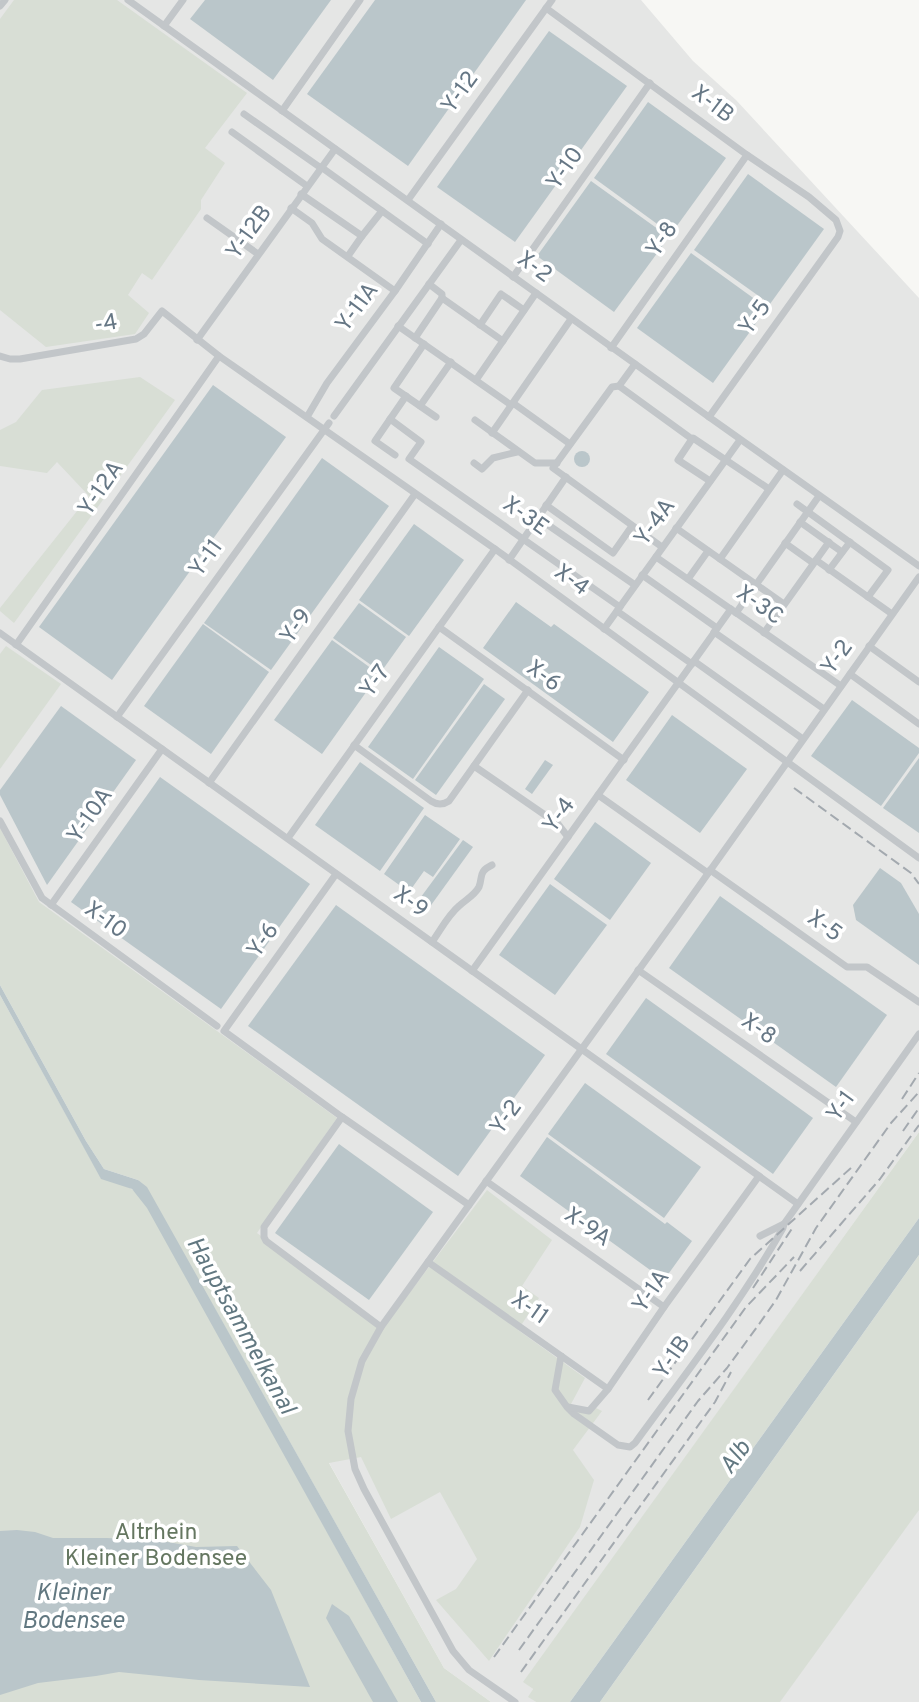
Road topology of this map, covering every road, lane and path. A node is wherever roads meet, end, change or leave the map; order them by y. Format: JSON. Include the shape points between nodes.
{"nodes":[{"id":1,"x":5,"y":0,"type":"edge"},
{"id":2,"x":128,"y":0,"type":"edge"},
{"id":3,"x":183,"y":0,"type":"edge"},
{"id":4,"x":360,"y":0,"type":"edge"},
{"id":5,"x":552,"y":0,"type":"edge"},
{"id":6,"x":0,"y":6,"type":"edge"},
{"id":7,"x":546,"y":8,"type":"junction"},
{"id":8,"x":164,"y":26,"type":"junction"},
{"id":9,"x":650,"y":83,"type":"junction"},
{"id":10,"x":282,"y":111,"type":"junction"},
{"id":11,"x":244,"y":114,"type":"dead end"},
{"id":12,"x":232,"y":132,"type":"dead end"},
{"id":13,"x":335,"y":149,"type":"junction"},
{"id":14,"x":747,"y":155,"type":"junction"},
{"id":15,"x":321,"y":168,"type":"junction"},
{"id":16,"x":307,"y":186,"type":"junction"},
{"id":17,"x":301,"y":194,"type":"junction"},
{"id":18,"x":408,"y":200,"type":"junction"},
{"id":19,"x":291,"y":208,"type":"junction"},
{"id":20,"x":382,"y":211,"type":"junction"},
{"id":21,"x":207,"y":218,"type":"dead end"},
{"id":22,"x":442,"y":224,"type":"junction"},
{"id":23,"x":362,"y":236,"type":"junction"},
{"id":24,"x":461,"y":240,"type":"junction"},
{"id":25,"x":835,"y":241,"type":"joint"},
{"id":26,"x":428,"y":244,"type":"junction"},
{"id":27,"x":258,"y":254,"type":"junction"},
{"id":28,"x":348,"y":256,"type":"junction"},
{"id":29,"x":513,"y":277,"type":"junction"},
{"id":30,"x":429,"y":284,"type":"junction"},
{"id":31,"x":395,"y":291,"type":"junction"},
{"id":32,"x":536,"y":293,"type":"junction"},
{"id":33,"x":442,"y":298,"type":"junction"},
{"id":34,"x":524,"y":310,"type":"junction"},
{"id":35,"x":571,"y":319,"type":"junction"},
{"id":36,"x":480,"y":325,"type":"junction"},
{"id":37,"x":398,"y":326,"type":"junction"},
{"id":38,"x":415,"y":338,"type":"junction"},
{"id":39,"x":197,"y":340,"type":"junction"},
{"id":40,"x":503,"y":341,"type":"junction"},
{"id":41,"x":424,"y":344,"type":"junction"},
{"id":42,"x":611,"y":348,"type":"junction"},
{"id":43,"x":0,"y":356,"type":"edge"},
{"id":44,"x":219,"y":356,"type":"junction"},
{"id":45,"x":451,"y":362,"type":"junction"},
{"id":46,"x":635,"y":364,"type":"junction"},
{"id":47,"x":476,"y":380,"type":"junction"},
{"id":48,"x":619,"y":386,"type":"junction"},
{"id":49,"x":406,"y":397,"type":"junction"},
{"id":50,"x":512,"y":404,"type":"junction"},
{"id":51,"x":420,"y":406,"type":"junction"},
{"id":52,"x":307,"y":416,"type":"junction"},
{"id":53,"x":436,"y":417,"type":"dead end"},
{"id":54,"x":709,"y":418,"type":"junction"},
{"id":55,"x":390,"y":419,"type":"junction"},
{"id":56,"x":475,"y":420,"type":"dead end"},
{"id":57,"x":329,"y":422,"type":"junction"},
{"id":58,"x":492,"y":433,"type":"junction"},
{"id":59,"x":692,"y":439,"type":"junction"},
{"id":60,"x":740,"y":440,"type":"junction"},
{"id":61,"x":570,"y":444,"type":"junction"},
{"id":62,"x":517,"y":452,"type":"junction"},
{"id":63,"x":395,"y":455,"type":"dead end"},
{"id":64,"x":725,"y":460,"type":"junction"},
{"id":65,"x":474,"y":463,"type":"dead end"},
{"id":66,"x":555,"y":465,"type":"junction"},
{"id":67,"x":783,"y":470,"type":"junction"},
{"id":68,"x":566,"y":477,"type":"junction"},
{"id":69,"x":710,"y":481,"type":"junction"},
{"id":70,"x":769,"y":489,"type":"junction"},
{"id":71,"x":415,"y":494,"type":"junction"},
{"id":72,"x":819,"y":496,"type":"junction"},
{"id":73,"x":797,"y":504,"type":"dead end"},
{"id":74,"x":546,"y":505,"type":"junction"},
{"id":75,"x":808,"y":512,"type":"junction"},
{"id":76,"x":538,"y":518,"type":"junction"},
{"id":77,"x":800,"y":522,"type":"junction"},
{"id":78,"x":632,"y":526,"type":"junction"},
{"id":79,"x":676,"y":528,"type":"junction"},
{"id":80,"x":523,"y":539,"type":"junction"},
{"id":81,"x":829,"y":542,"type":"junction"},
{"id":82,"x":850,"y":542,"type":"junction"},
{"id":83,"x":785,"y":543,"type":"junction"},
{"id":84,"x":662,"y":547,"type":"junction"},
{"id":85,"x":495,"y":549,"type":"junction"},
{"id":86,"x":708,"y":551,"type":"junction"},
{"id":87,"x":842,"y":552,"type":"junction"},
{"id":88,"x":656,"y":556,"type":"junction"},
{"id":89,"x":720,"y":559,"type":"junction"},
{"id":90,"x":509,"y":560,"type":"junction"},
{"id":91,"x":815,"y":561,"type":"junction"},
{"id":92,"x":919,"y":566,"type":"edge"},
{"id":93,"x":829,"y":570,"type":"junction"},
{"id":94,"x":642,"y":575,"type":"junction"},
{"id":95,"x":919,"y":577,"type":"edge"},
{"id":96,"x":688,"y":579,"type":"junction"},
{"id":97,"x":756,"y":584,"type":"junction"},
{"id":98,"x":635,"y":585,"type":"junction"},
{"id":99,"x":869,"y":597,"type":"junction"},
{"id":100,"x":785,"y":604,"type":"junction"},
{"id":101,"x":618,"y":609,"type":"junction"},
{"id":102,"x":733,"y":611,"type":"junction"},
{"id":103,"x":892,"y":614,"type":"junction"},
{"id":104,"x":439,"y":627,"type":"junction"},
{"id":105,"x":604,"y":629,"type":"junction"},
{"id":106,"x":716,"y":630,"type":"junction"},
{"id":107,"x":0,"y":633,"type":"edge"},
{"id":108,"x":764,"y":633,"type":"junction"},
{"id":109,"x":16,"y":645,"type":"junction"},
{"id":110,"x":869,"y":646,"type":"junction"},
{"id":111,"x":693,"y":663,"type":"junction"},
{"id":112,"x":850,"y":674,"type":"junction"},
{"id":113,"x":919,"y":682,"type":"edge"},
{"id":114,"x":678,"y":683,"type":"junction"},
{"id":115,"x":841,"y":686,"type":"junction"},
{"id":116,"x":528,"y":690,"type":"junction"},
{"id":117,"x":824,"y":709,"type":"junction"},
{"id":118,"x":919,"y":713,"type":"edge"},
{"id":119,"x":117,"y":717,"type":"junction"},
{"id":120,"x":916,"y":723,"type":"edge"},
{"id":121,"x":803,"y":739,"type":"junction"},
{"id":122,"x":354,"y":746,"type":"junction"},
{"id":123,"x":162,"y":749,"type":"junction"},
{"id":124,"x":624,"y":760,"type":"junction"},
{"id":125,"x":786,"y":762,"type":"junction"},
{"id":126,"x":474,"y":766,"type":"junction"},
{"id":127,"x":209,"y":783,"type":"junction"},
{"id":128,"x":598,"y":795,"type":"junction"},
{"id":129,"x":0,"y":821,"type":"edge"},
{"id":130,"x":568,"y":837,"type":"junction"},
{"id":131,"x":288,"y":838,"type":"junction"},
{"id":132,"x":919,"y":858,"type":"edge"},
{"id":133,"x":492,"y":864,"type":"dead end"},
{"id":134,"x":709,"y":871,"type":"junction"},
{"id":135,"x":336,"y":874,"type":"junction"},
{"id":136,"x":51,"y":905,"type":"junction"},
{"id":137,"x":432,"y":942,"type":"junction"},
{"id":138,"x":638,"y":970,"type":"junction"},
{"id":139,"x":472,"y":971,"type":"junction"},
{"id":140,"x":919,"y":1002,"type":"edge"},
{"id":141,"x":221,"y":1028,"type":"junction"},
{"id":142,"x":919,"y":1034,"type":"edge"},
{"id":143,"x":581,"y":1049,"type":"junction"},
{"id":144,"x":342,"y":1117,"type":"junction"},
{"id":145,"x":856,"y":1122,"type":"junction"},
{"id":146,"x":759,"y":1176,"type":"junction"},
{"id":147,"x":486,"y":1181,"type":"junction"},
{"id":148,"x":798,"y":1203,"type":"junction"},
{"id":149,"x":469,"y":1205,"type":"junction"},
{"id":150,"x":784,"y":1224,"type":"junction"},
{"id":151,"x":760,"y":1236,"type":"dead end"},
{"id":152,"x":428,"y":1262,"type":"junction"},
{"id":153,"x":664,"y":1307,"type":"junction"},
{"id":154,"x":381,"y":1327,"type":"junction"},
{"id":155,"x":561,"y":1356,"type":"junction"},
{"id":156,"x":608,"y":1389,"type":"junction"},
{"id":157,"x":567,"y":1407,"type":"junction"},
{"id":158,"x":515,"y":1702,"type":"edge"}],
"edges":[{"from":1,"to":6,"type":"street"},
{"from":2,"to":8,"type":"street","name":"X-2"},
{"from":3,"to":8,"type":"street"},
{"from":4,"to":10,"type":"street"},
{"from":5,"to":7,"type":"street","name":"Y-12"},
{"from":7,"to":9,"type":"street","name":"X-1B"},
{"from":7,"to":18,"type":"street","name":"Y-12"},
{"from":8,"to":10,"type":"street","name":"X-2"},
{"from":9,"to":14,"type":"street","name":"X-1B"},
{"from":9,"to":29,"type":"street","name":"Y-10"},
{"from":10,"to":13,"type":"street","name":"X-2"},
{"from":11,"to":15,"type":"street"},
{"from":12,"to":16,"type":"street"},
{"from":13,"to":15,"type":"street","name":"Y-12B"},
{"from":13,"to":18,"type":"street","name":"X-2"},
{"from":14,"to":25,"type":"street","name":"X-1B","via":[[836,220],[839,231]]},
{"from":14,"to":42,"type":"street","name":"Y-8"},
{"from":15,"to":16,"type":"street","name":"Y-12B"},
{"from":15,"to":20,"type":"street"},
{"from":16,"to":17,"type":"street","name":"Y-12B"},
{"from":17,"to":19,"type":"street","name":"Y-12B"},
{"from":17,"to":23,"type":"street"},
{"from":18,"to":22,"type":"street","name":"X-2"},
{"from":19,"to":27,"type":"street","name":"Y-12B"},
{"from":19,"to":28,"type":"street","via":[[312,223],[321,239]]},
{"from":20,"to":23,"type":"street"},
{"from":20,"to":26,"type":"street"},
{"from":21,"to":27,"type":"street"},
{"from":22,"to":24,"type":"street","name":"X-2"},
{"from":22,"to":26,"type":"street","name":"Y-11A"},
{"from":23,"to":28,"type":"street"},
{"from":24,"to":29,"type":"street","name":"X-2"},
{"from":24,"to":30,"type":"street","name":"Y-11"},
{"from":25,"to":54,"type":"street","name":"Y-5"},
{"from":26,"to":31,"type":"street","name":"Y-11A"},
{"from":27,"to":39,"type":"street","name":"Y-12B"},
{"from":28,"to":31,"type":"street"},
{"from":29,"to":32,"type":"street","name":"X-2"},
{"from":30,"to":33,"type":"street"},
{"from":30,"to":37,"type":"street","name":"Y-11"},
{"from":31,"to":52,"type":"street","name":"Y-11A"},
{"from":32,"to":34,"type":"street"},
{"from":32,"to":35,"type":"street","name":"X-2"},
{"from":33,"to":36,"type":"street"},
{"from":33,"to":38,"type":"street"},
{"from":34,"to":36,"type":"street","via":[[501,294]]},
{"from":34,"to":40,"type":"street"},
{"from":35,"to":42,"type":"street","name":"X-2"},
{"from":35,"to":50,"type":"street"},
{"from":36,"to":40,"type":"street"},
{"from":37,"to":38,"type":"street"},
{"from":37,"to":57,"type":"street","name":"Y-11"},
{"from":38,"to":41,"type":"street"},
{"from":39,"to":43,"type":"street","name":"-4","via":[[162,311],[136,339],[20,359]]},
{"from":39,"to":44,"type":"street","name":"X-4"},
{"from":40,"to":47,"type":"street"},
{"from":41,"to":45,"type":"street"},
{"from":41,"to":49,"type":"street","via":[[394,388]]},
{"from":42,"to":46,"type":"street","name":"X-2"},
{"from":44,"to":52,"type":"street","name":"X-4"},
{"from":44,"to":109,"type":"street","name":"Y-12A"},
{"from":45,"to":47,"type":"street"},
{"from":45,"to":51,"type":"street"},
{"from":46,"to":48,"type":"street"},
{"from":46,"to":54,"type":"street","name":"X-2"},
{"from":47,"to":50,"type":"street"},
{"from":48,"to":59,"type":"street"},
{"from":48,"to":61,"type":"street","via":[[612,387]]},
{"from":49,"to":51,"type":"street"},
{"from":49,"to":55,"type":"street"},
{"from":50,"to":58,"type":"street"},
{"from":50,"to":61,"type":"street"},
{"from":51,"to":53,"type":"street"},
{"from":52,"to":57,"type":"street","name":"X-4"},
{"from":54,"to":60,"type":"street","name":"X-2"},
{"from":55,"to":63,"type":"street","via":[[375,441]]},
{"from":55,"to":80,"type":"street","name":"X-3E","via":[[421,442],[408,459]]},
{"from":56,"to":58,"type":"street"},
{"from":57,"to":71,"type":"street","name":"X-4"},
{"from":57,"to":119,"type":"street","name":"Y-11"},
{"from":58,"to":62,"type":"street"},
{"from":59,"to":64,"type":"street"},
{"from":59,"to":69,"type":"street","via":[[678,460]]},
{"from":60,"to":64,"type":"street","name":"Y-4A"},
{"from":60,"to":67,"type":"street","name":"X-2"},
{"from":61,"to":66,"type":"street"},
{"from":62,"to":65,"type":"street","via":[[493,458],[482,469]]},
{"from":62,"to":66,"type":"street","via":[[535,463]]},
{"from":64,"to":69,"type":"street","name":"Y-4A"},
{"from":64,"to":70,"type":"street"},
{"from":66,"to":68,"type":"street"},
{"from":67,"to":70,"type":"street"},
{"from":67,"to":72,"type":"street","name":"X-2"},
{"from":68,"to":74,"type":"street"},
{"from":68,"to":78,"type":"street"},
{"from":69,"to":79,"type":"street","name":"Y-4A"},
{"from":70,"to":89,"type":"street"},
{"from":71,"to":85,"type":"street","name":"X-4"},
{"from":71,"to":127,"type":"street","name":"Y-9"},
{"from":72,"to":75,"type":"street"},
{"from":72,"to":92,"type":"street","name":"X-2"},
{"from":73,"to":75,"type":"street"},
{"from":74,"to":76,"type":"street"},
{"from":74,"to":78,"type":"street","via":[[613,553]]},
{"from":75,"to":77,"type":"street"},
{"from":75,"to":82,"type":"street"},
{"from":76,"to":80,"type":"street"},
{"from":76,"to":98,"type":"street"},
{"from":77,"to":81,"type":"street"},
{"from":77,"to":83,"type":"street"},
{"from":78,"to":84,"type":"street"},
{"from":79,"to":84,"type":"street","name":"Y-4A"},
{"from":79,"to":86,"type":"street"},
{"from":80,"to":90,"type":"street"},
{"from":80,"to":101,"type":"street","name":"X-3E"},
{"from":81,"to":87,"type":"street"},
{"from":81,"to":91,"type":"street"},
{"from":82,"to":87,"type":"street"},
{"from":82,"to":99,"type":"street","via":[[888,569]]},
{"from":83,"to":91,"type":"street"},
{"from":83,"to":97,"type":"street"},
{"from":84,"to":88,"type":"street","name":"Y-4A"},
{"from":85,"to":90,"type":"street","name":"X-4"},
{"from":85,"to":104,"type":"street","name":"Y-7"},
{"from":86,"to":89,"type":"street"},
{"from":86,"to":96,"type":"street"},
{"from":87,"to":93,"type":"street"},
{"from":88,"to":94,"type":"street","name":"Y-4A"},
{"from":88,"to":96,"type":"street","name":"X-3C"},
{"from":89,"to":97,"type":"street"},
{"from":90,"to":105,"type":"street","name":"X-4"},
{"from":91,"to":93,"type":"street"},
{"from":91,"to":100,"type":"street"},
{"from":93,"to":99,"type":"street"},
{"from":94,"to":98,"type":"street","name":"Y-4A"},
{"from":94,"to":106,"type":"street"},
{"from":95,"to":103,"type":"street","name":"Y-2"},
{"from":96,"to":102,"type":"street","name":"X-3C"},
{"from":97,"to":100,"type":"street"},
{"from":97,"to":102,"type":"street"},
{"from":98,"to":101,"type":"street","name":"Y-4A"},
{"from":99,"to":103,"type":"street"},
{"from":100,"to":108,"type":"street"},
{"from":101,"to":105,"type":"street","name":"Y-4A"},
{"from":101,"to":111,"type":"street","name":"X-3E"},
{"from":102,"to":106,"type":"street"},
{"from":102,"to":108,"type":"street","name":"X-3C"},
{"from":103,"to":110,"type":"street","name":"Y-2"},
{"from":104,"to":116,"type":"street","name":"X-6"},
{"from":104,"to":122,"type":"street","name":"Y-7"},
{"from":105,"to":114,"type":"street","name":"X-4"},
{"from":106,"to":111,"type":"street"},
{"from":106,"to":117,"type":"street"},
{"from":107,"to":109,"type":"street","name":"X-9"},
{"from":108,"to":115,"type":"street","name":"X-3C"},
{"from":109,"to":119,"type":"street","name":"X-9"},
{"from":110,"to":112,"type":"street","name":"Y-2"},
{"from":110,"to":113,"type":"street"},
{"from":111,"to":114,"type":"street"},
{"from":111,"to":121,"type":"street","name":"X-3E"},
{"from":112,"to":115,"type":"street","name":"Y-2"},
{"from":112,"to":120,"type":"street"},
{"from":114,"to":124,"type":"street","name":"Y-4"},
{"from":114,"to":125,"type":"street","name":"X-4"},
{"from":115,"to":117,"type":"street","name":"Y-2"},
{"from":116,"to":124,"type":"street","name":"X-6"},
{"from":116,"to":126,"type":"street"},
{"from":117,"to":121,"type":"street","name":"Y-2"},
{"from":118,"to":120,"type":"street"},
{"from":119,"to":123,"type":"street","name":"X-9"},
{"from":121,"to":125,"type":"street","name":"Y-2"},
{"from":122,"to":126,"type":"street","via":[[439,804],[449,801]]},
{"from":122,"to":131,"type":"street","name":"Y-7"},
{"from":123,"to":127,"type":"street","name":"X-9"},
{"from":123,"to":136,"type":"street","name":"Y-10A"},
{"from":124,"to":128,"type":"street","name":"Y-4"},
{"from":125,"to":132,"type":"street","name":"X-4"},
{"from":125,"to":134,"type":"street","name":"Y-2"},
{"from":126,"to":130,"type":"street","via":[[558,824]]},
{"from":127,"to":131,"type":"street","name":"X-9"},
{"from":128,"to":130,"type":"street","name":"Y-4"},
{"from":128,"to":134,"type":"street","name":"X-5"},
{"from":129,"to":136,"type":"street","name":"X-10","via":[[42,898]]},
{"from":130,"to":139,"type":"street","name":"Y-4"},
{"from":131,"to":135,"type":"street","name":"X-9"},
{"from":133,"to":137,"type":"street","via":[[469,900],[457,907]]},
{"from":134,"to":138,"type":"street","name":"Y-2"},
{"from":134,"to":140,"type":"street","name":"X-5","via":[[847,967],[867,967]]},
{"from":135,"to":137,"type":"street","name":"X-9"},
{"from":135,"to":141,"type":"street","name":"Y-6"},
{"from":136,"to":141,"type":"street","name":"X-10"},
{"from":137,"to":139,"type":"street","name":"X-9"},
{"from":138,"to":143,"type":"street","name":"Y-2"},
{"from":138,"to":145,"type":"street","name":"X-8"},
{"from":139,"to":143,"type":"street","name":"X-9"},
{"from":141,"to":144,"type":"street","name":"X-10"},
{"from":142,"to":145,"type":"street","name":"Y-1"},
{"from":143,"to":146,"type":"street","name":"X-9"},
{"from":143,"to":147,"type":"street","name":"Y-2"},
{"from":144,"to":149,"type":"street","name":"X-10"},
{"from":144,"to":154,"type":"street","via":[[264,1227],[264,1237]]},
{"from":145,"to":148,"type":"street","name":"Y-1"},
{"from":146,"to":148,"type":"street","name":"X-9"},
{"from":146,"to":153,"type":"street","name":"Y-1A"},
{"from":147,"to":149,"type":"street","name":"Y-2"},
{"from":147,"to":153,"type":"street","name":"X-9A"},
{"from":148,"to":150,"type":"street","name":"Y-1B"},
{"from":149,"to":152,"type":"street","name":"Y-2"},
{"from":150,"to":151,"type":"street","name":"Y-1B"},
{"from":150,"to":157,"type":"street","name":"Y-1B","via":[[749,1283],[635,1443],[618,1446]]},
{"from":152,"to":154,"type":"street","name":"Y-2"},
{"from":152,"to":155,"type":"street","name":"X-11"},
{"from":153,"to":156,"type":"street","name":"Y-1A"},
{"from":154,"to":158,"type":"street","name":"Y-2","via":[[362,1361],[351,1399],[348,1432],[355,1469],[453,1651],[469,1670]]},
{"from":155,"to":156,"type":"street","name":"X-11"},
{"from":155,"to":157,"type":"street","via":[[555,1390]]},
{"from":156,"to":157,"type":"street","name":"Y-1A","via":[[589,1411]]}]}
